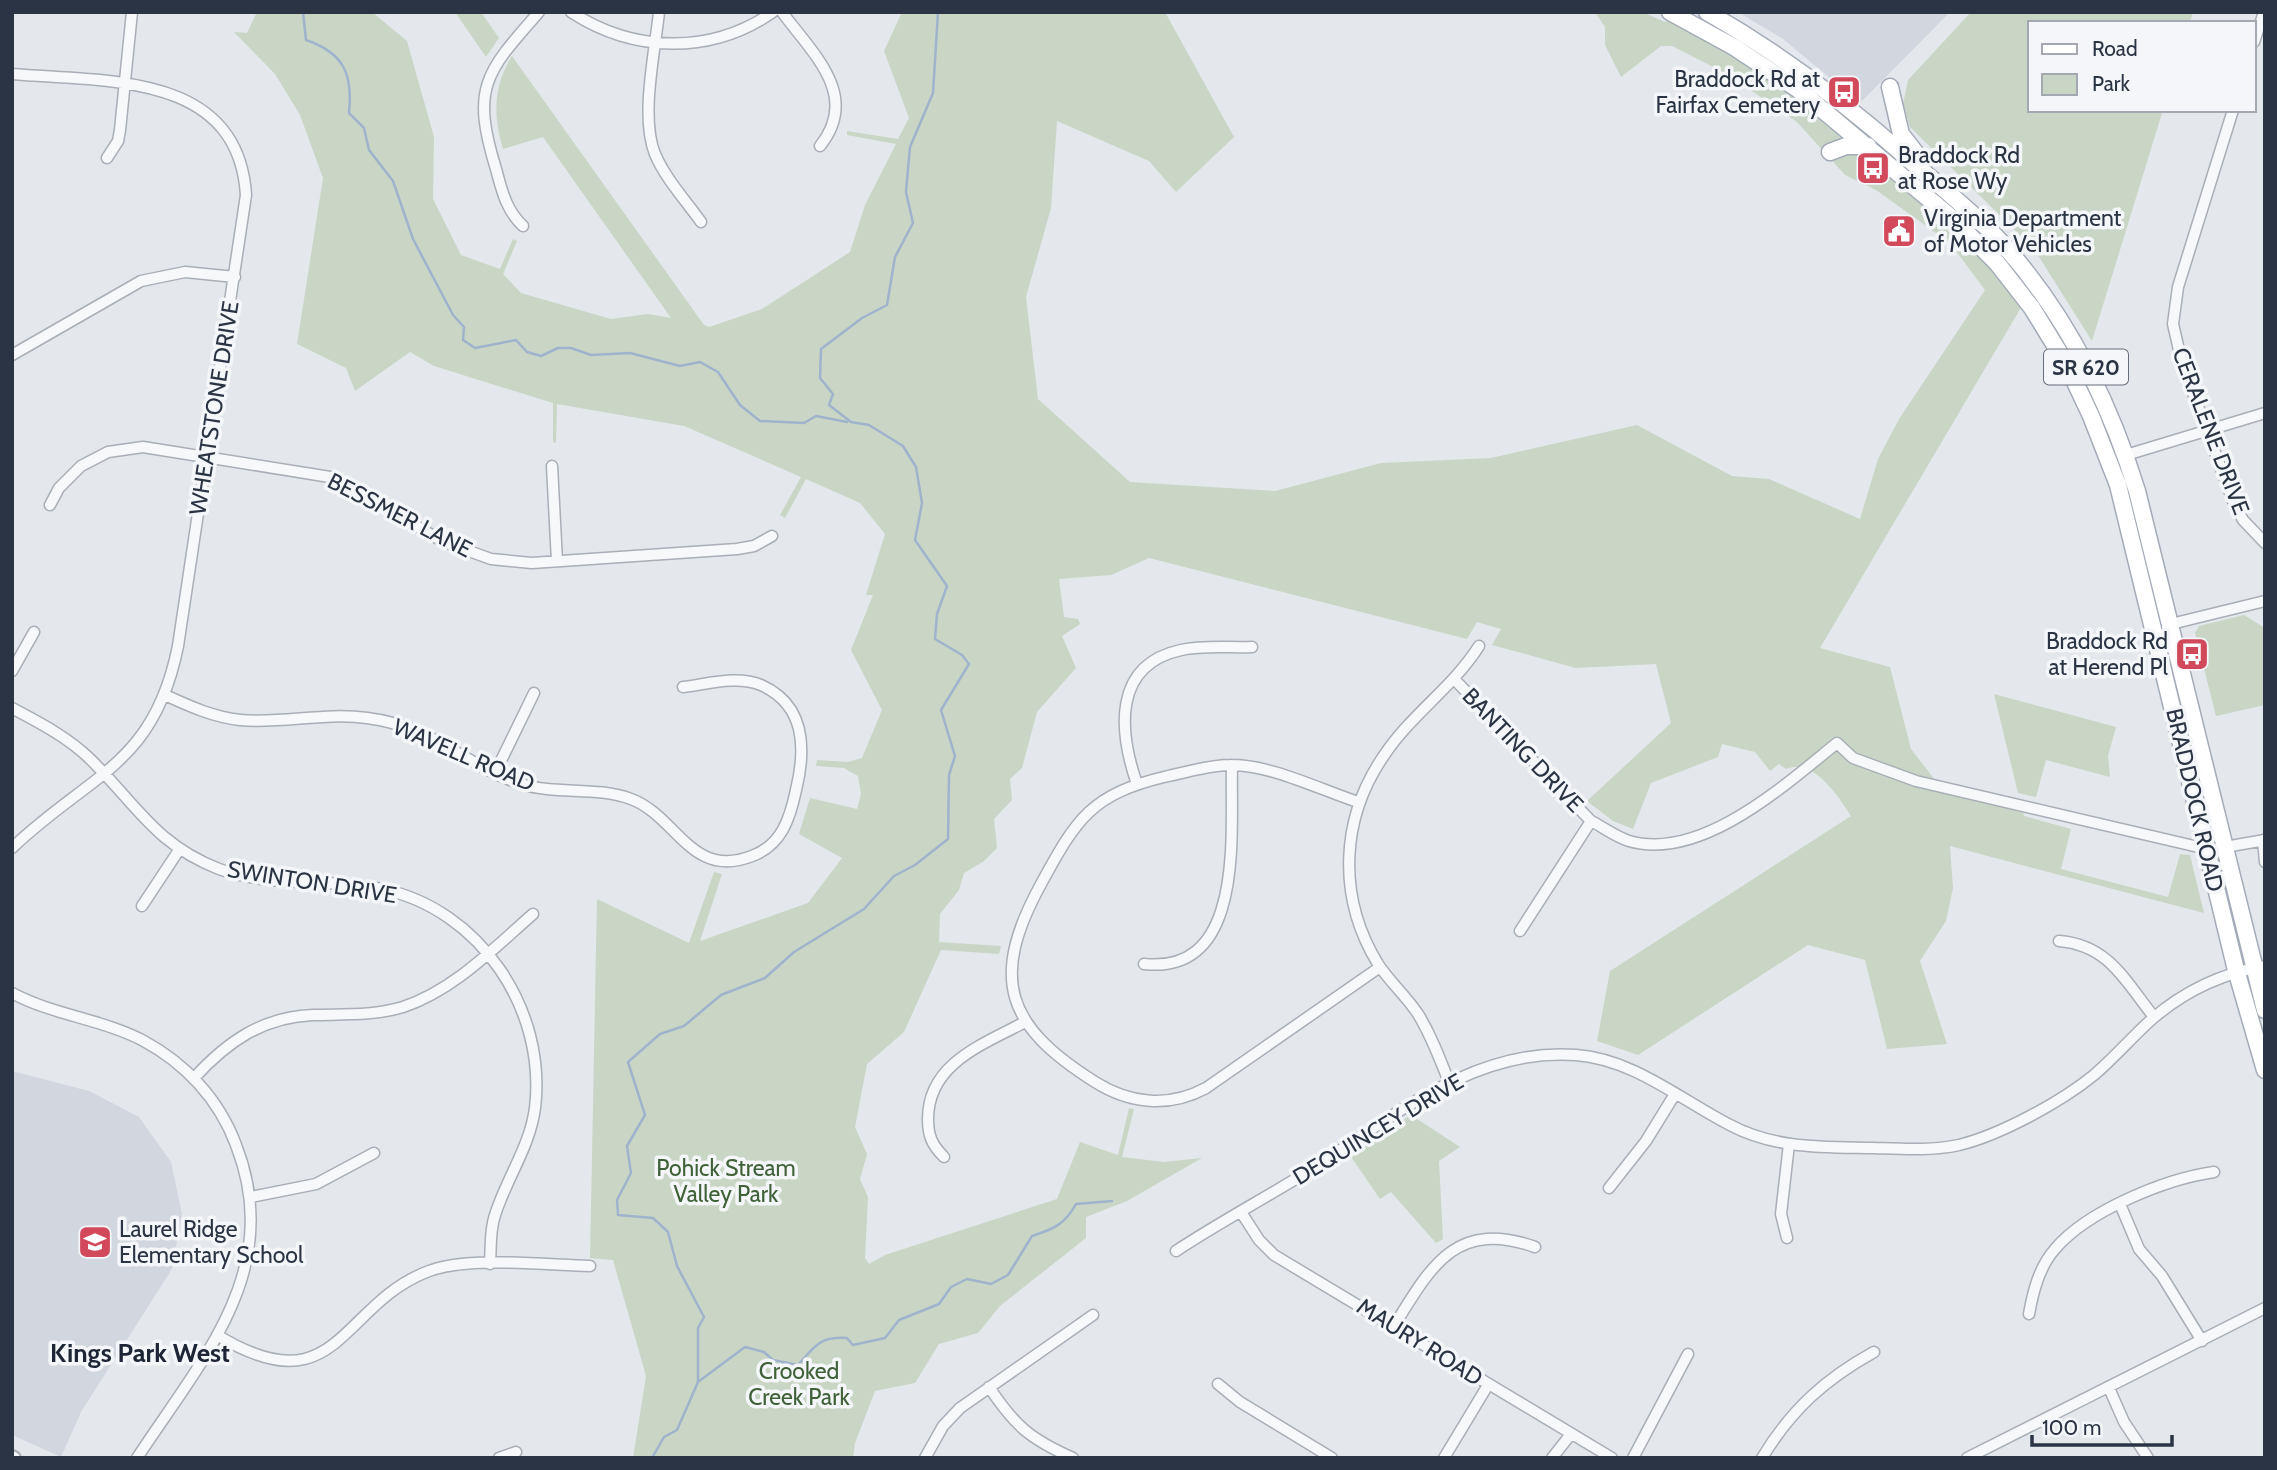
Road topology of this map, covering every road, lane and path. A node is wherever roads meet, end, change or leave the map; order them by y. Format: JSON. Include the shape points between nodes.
{"nodes":[{"id":1,"x":132,"y":12,"type":"edge"},
{"id":2,"x":539,"y":12,"type":"edge"},
{"id":3,"x":571,"y":12,"type":"edge"},
{"id":4,"x":659,"y":12,"type":"edge"},
{"id":5,"x":773,"y":12,"type":"edge"},
{"id":6,"x":782,"y":12,"type":"edge"},
{"id":7,"x":1670,"y":12,"type":"edge"},
{"id":8,"x":1707,"y":12,"type":"edge"},
{"id":9,"x":2264,"y":12,"type":"edge"},
{"id":10,"x":2256,"y":35,"type":"edge"},
{"id":11,"x":656,"y":43,"type":"junction"},
{"id":12,"x":12,"y":74,"type":"edge"},
{"id":13,"x":125,"y":85,"type":"junction"},
{"id":14,"x":1890,"y":87,"type":"dead end"},
{"id":15,"x":2232,"y":112,"type":"edge"},
{"id":16,"x":820,"y":146,"type":"dead end"},
{"id":17,"x":1868,"y":146,"type":"junction"},
{"id":18,"x":1830,"y":152,"type":"dead end"},
{"id":19,"x":107,"y":158,"type":"dead end"},
{"id":20,"x":1957,"y":200,"type":"junction"},
{"id":21,"x":701,"y":222,"type":"dead end"},
{"id":22,"x":523,"y":226,"type":"dead end"},
{"id":23,"x":234,"y":277,"type":"junction"},
{"id":24,"x":12,"y":355,"type":"edge"},
{"id":25,"x":2265,"y":413,"type":"edge"},
{"id":26,"x":2207,"y":430,"type":"junction"},
{"id":27,"x":2126,"y":455,"type":"junction"},
{"id":28,"x":207,"y":456,"type":"junction"},
{"id":29,"x":552,"y":466,"type":"dead end"},
{"id":30,"x":50,"y":505,"type":"dead end"},
{"id":31,"x":772,"y":536,"type":"dead end"},
{"id":32,"x":2265,"y":543,"type":"edge"},
{"id":33,"x":557,"y":562,"type":"junction"},
{"id":34,"x":2265,"y":601,"type":"edge"},
{"id":35,"x":2171,"y":624,"type":"junction"},
{"id":36,"x":2154,"y":628,"type":"junction"},
{"id":37,"x":34,"y":632,"type":"dead end"},
{"id":38,"x":1479,"y":646,"type":"dead end"},
{"id":39,"x":1252,"y":647,"type":"dead end"},
{"id":40,"x":12,"y":671,"type":"edge"},
{"id":41,"x":1455,"y":680,"type":"junction"},
{"id":42,"x":683,"y":687,"type":"dead end"},
{"id":43,"x":534,"y":693,"type":"dead end"},
{"id":44,"x":165,"y":695,"type":"junction"},
{"id":45,"x":12,"y":708,"type":"edge"},
{"id":46,"x":1232,"y":765,"type":"junction"},
{"id":47,"x":495,"y":773,"type":"junction"},
{"id":48,"x":105,"y":775,"type":"junction"},
{"id":49,"x":1137,"y":783,"type":"junction"},
{"id":50,"x":1358,"y":802,"type":"junction"},
{"id":51,"x":1591,"y":821,"type":"junction"},
{"id":52,"x":2264,"y":840,"type":"edge"},
{"id":53,"x":12,"y":848,"type":"edge"},
{"id":54,"x":2225,"y":848,"type":"junction"},
{"id":55,"x":2207,"y":849,"type":"junction"},
{"id":56,"x":179,"y":850,"type":"junction"},
{"id":57,"x":2265,"y":862,"type":"edge"},
{"id":58,"x":142,"y":906,"type":"dead end"},
{"id":59,"x":533,"y":914,"type":"dead end"},
{"id":60,"x":1520,"y":930,"type":"dead end"},
{"id":61,"x":2059,"y":941,"type":"dead end"},
{"id":62,"x":488,"y":953,"type":"junction"},
{"id":63,"x":1144,"y":964,"type":"dead end"},
{"id":64,"x":1380,"y":967,"type":"junction"},
{"id":65,"x":2259,"y":967,"type":"edge"},
{"id":66,"x":2236,"y":970,"type":"junction"},
{"id":67,"x":12,"y":993,"type":"edge"},
{"id":68,"x":2265,"y":1010,"type":"edge"},
{"id":69,"x":2154,"y":1017,"type":"junction"},
{"id":70,"x":1025,"y":1022,"type":"junction"},
{"id":71,"x":2265,"y":1070,"type":"edge"},
{"id":72,"x":194,"y":1078,"type":"junction"},
{"id":73,"x":1449,"y":1082,"type":"junction"},
{"id":74,"x":1675,"y":1094,"type":"junction"},
{"id":75,"x":1789,"y":1144,"type":"junction"},
{"id":76,"x":374,"y":1153,"type":"dead end"},
{"id":77,"x":944,"y":1157,"type":"dead end"},
{"id":78,"x":2214,"y":1172,"type":"dead end"},
{"id":79,"x":1609,"y":1188,"type":"dead end"},
{"id":80,"x":251,"y":1197,"type":"junction"},
{"id":81,"x":2120,"y":1204,"type":"junction"},
{"id":82,"x":1241,"y":1212,"type":"junction"},
{"id":83,"x":1787,"y":1238,"type":"dead end"},
{"id":84,"x":1535,"y":1247,"type":"dead end"},
{"id":85,"x":1176,"y":1251,"type":"dead end"},
{"id":86,"x":490,"y":1264,"type":"junction"},
{"id":87,"x":590,"y":1266,"type":"dead end"},
{"id":88,"x":2265,"y":1308,"type":"edge"},
{"id":89,"x":2029,"y":1314,"type":"dead end"},
{"id":90,"x":1093,"y":1315,"type":"dead end"},
{"id":91,"x":1394,"y":1326,"type":"junction"},
{"id":92,"x":218,"y":1335,"type":"junction"},
{"id":93,"x":2202,"y":1341,"type":"junction"},
{"id":94,"x":1874,"y":1352,"type":"dead end"},
{"id":95,"x":1688,"y":1354,"type":"dead end"},
{"id":96,"x":1218,"y":1384,"type":"dead end"},
{"id":97,"x":1488,"y":1385,"type":"junction"},
{"id":98,"x":989,"y":1387,"type":"junction"},
{"id":99,"x":2109,"y":1388,"type":"junction"},
{"id":100,"x":1571,"y":1434,"type":"junction"},
{"id":101,"x":516,"y":1452,"type":"dead end"},
{"id":102,"x":137,"y":1458,"type":"edge"},
{"id":103,"x":499,"y":1458,"type":"edge"},
{"id":104,"x":925,"y":1458,"type":"edge"},
{"id":105,"x":1073,"y":1458,"type":"edge"},
{"id":106,"x":1332,"y":1458,"type":"edge"},
{"id":107,"x":1444,"y":1458,"type":"edge"},
{"id":108,"x":1552,"y":1458,"type":"edge"},
{"id":109,"x":1612,"y":1458,"type":"edge"},
{"id":110,"x":1633,"y":1458,"type":"edge"},
{"id":111,"x":1762,"y":1458,"type":"edge"},
{"id":112,"x":1967,"y":1458,"type":"edge"},
{"id":113,"x":2148,"y":1458,"type":"edge"}],
"edges":[{"from":1,"to":13,"type":"street"},
{"from":2,"to":22,"type":"street","via":[[498,59],[482,103],[484,129],[506,205]]},
{"from":3,"to":11,"type":"street","via":[[614,34]]},
{"from":4,"to":11,"type":"street"},
{"from":5,"to":11,"type":"street","via":[[721,38],[677,45]]},
{"from":6,"to":16,"type":"street","via":[[832,84],[836,119]]},
{"from":7,"to":17,"type":"main road","name":"BRADDOCK ROAD","number":"SR 620","via":[[1763,64]]},
{"from":8,"to":20,"type":"main road","name":"BRADDOCK ROAD","number":"SR 620","via":[[1822,86]]},
{"from":9,"to":10,"type":"street"},
{"from":11,"to":21,"type":"street","via":[[650,139],[657,159]]},
{"from":12,"to":13,"type":"street","name":"WHEATSTONE DRIVE"},
{"from":13,"to":19,"type":"street","via":[[118,141]]},
{"from":13,"to":23,"type":"street","name":"WHEATSTONE DRIVE","via":[[188,99],[214,119],[233,144],[243,169],[246,195]]},
{"from":14,"to":20,"type":"main road","via":[[1905,141]]},
{"from":15,"to":26,"type":"street","name":"CERALENE DRIVE","via":[[2174,306],[2176,344]]},
{"from":17,"to":18,"type":"main road"},
{"from":17,"to":36,"type":"main road","name":"BRADDOCK ROAD","number":"SR 620","via":[[1997,263],[2050,335],[2109,459]]},
{"from":20,"to":27,"type":"main road","name":"BRADDOCK ROAD","number":"SR 620","via":[[2000,241],[2047,300],[2087,369]]},
{"from":23,"to":24,"type":"street","via":[[185,272],[141,282]]},
{"from":23,"to":28,"type":"street","name":"WHEATSTONE DRIVE"},
{"from":25,"to":26,"type":"street"},
{"from":26,"to":27,"type":"street"},
{"from":26,"to":32,"type":"street","name":"CERALENE DRIVE","via":[[2237,510]]},
{"from":27,"to":35,"type":"main road","name":"BRADDOCK ROAD","number":"SR 620"},
{"from":28,"to":30,"type":"street","name":"BESSMER LANE","via":[[143,447],[108,452],[81,466],[59,488]]},
{"from":28,"to":33,"type":"street","name":"BESSMER LANE","via":[[330,477],[472,554],[514,562]]},
{"from":28,"to":44,"type":"street","name":"WHEATSTONE DRIVE","via":[[178,646]]},
{"from":29,"to":33,"type":"street"},
{"from":31,"to":33,"type":"street","name":"BESSMER LANE","via":[[737,549]]},
{"from":34,"to":35,"type":"street"},
{"from":35,"to":36,"type":"street"},
{"from":35,"to":54,"type":"main road","name":"BRADDOCK ROAD","number":"SR 620"},
{"from":36,"to":55,"type":"main road","name":"BRADDOCK ROAD","number":"SR 620"},
{"from":37,"to":40,"type":"street"},
{"from":38,"to":41,"type":"street"},
{"from":39,"to":49,"type":"street","via":[[1182,650],[1155,661],[1138,677],[1129,691],[1123,720]]},
{"from":41,"to":50,"type":"street","via":[[1387,750]]},
{"from":41,"to":51,"type":"street","name":"BANTING DRIVE"},
{"from":42,"to":47,"type":"street","name":"WAVELL ROAD","via":[[731,680],[755,683],[780,697],[798,721],[803,757],[789,819],[773,844],[751,857],[727,861],[698,854],[656,814],[632,799],[540,788]]},
{"from":43,"to":47,"type":"street"},
{"from":44,"to":47,"type":"street","name":"WAVELL ROAD","via":[[239,720],[344,716],[391,722],[435,737]]},
{"from":44,"to":48,"type":"street","name":"WHEATSTONE DRIVE","via":[[135,746]]},
{"from":45,"to":48,"type":"street","name":"SWINTON DRIVE","via":[[68,741]]},
{"from":46,"to":49,"type":"street"},
{"from":46,"to":50,"type":"street"},
{"from":46,"to":63,"type":"street","via":[[1228,890],[1222,913],[1207,940],[1183,959]]},
{"from":48,"to":53,"type":"street","name":"WHEATSTONE DRIVE"},
{"from":48,"to":56,"type":"street","name":"SWINTON DRIVE","via":[[145,821]]},
{"from":49,"to":70,"type":"street","via":[[1102,800],[1077,823],[1022,919],[1012,968]]},
{"from":50,"to":64,"type":"street","via":[[1349,849],[1350,889],[1360,929]]},
{"from":51,"to":55,"type":"street","name":"BANTING DRIVE","via":[[1628,841],[1671,844],[1716,828],[1762,803],[1837,743],[1853,758],[1916,781]]},
{"from":51,"to":60,"type":"street","name":"BANTING DRIVE"},
{"from":52,"to":54,"type":"street"},
{"from":52,"to":57,"type":"street"},
{"from":54,"to":65,"type":"main road","name":"BRADDOCK ROAD","number":"SR 620"},
{"from":55,"to":66,"type":"main road","name":"BRADDOCK ROAD","number":"SR 620"},
{"from":56,"to":58,"type":"street"},
{"from":56,"to":62,"type":"street","name":"SWINTON DRIVE","via":[[247,877],[402,894],[446,916]]},
{"from":59,"to":62,"type":"street"},
{"from":61,"to":69,"type":"street","via":[[2087,945],[2105,957]]},
{"from":62,"to":72,"type":"street","via":[[447,986],[402,1007],[361,1015],[295,1016],[260,1026],[228,1045]]},
{"from":62,"to":86,"type":"street","name":"SWINTON DRIVE","via":[[523,1012],[536,1081],[530,1132],[493,1222]]},
{"from":64,"to":70,"type":"street","via":[[1206,1088],[1170,1101],[1137,1100],[1106,1089],[1054,1055]]},
{"from":64,"to":73,"type":"street","via":[[1419,1016]]},
{"from":65,"to":66,"type":"street","name":"DEQUINCEY DRIVE"},
{"from":65,"to":68,"type":"main road","name":"BRADDOCK ROAD","number":"SR 620"},
{"from":66,"to":69,"type":"street","name":"DEQUINCEY DRIVE"},
{"from":66,"to":71,"type":"main road","name":"BRADDOCK ROAD","number":"SR 620"},
{"from":67,"to":72,"type":"street","via":[[142,1040]]},
{"from":69,"to":75,"type":"street","name":"DEQUINCEY DRIVE","via":[[2077,1087],[1977,1140],[1921,1149]]},
{"from":70,"to":77,"type":"street","via":[[964,1055],[938,1080],[928,1107],[928,1129],[934,1147]]},
{"from":72,"to":80,"type":"street","via":[[232,1135]]},
{"from":73,"to":74,"type":"street","name":"DEQUINCEY DRIVE","via":[[1526,1058],[1574,1054],[1625,1067]]},
{"from":73,"to":82,"type":"street","name":"DEQUINCEY DRIVE"},
{"from":74,"to":75,"type":"street","name":"DEQUINCEY DRIVE","via":[[1746,1133]]},
{"from":74,"to":79,"type":"street"},
{"from":75,"to":83,"type":"street","via":[[1781,1213]]},
{"from":76,"to":80,"type":"street","via":[[316,1184]]},
{"from":78,"to":81,"type":"street","via":[[2194,1175]]},
{"from":80,"to":92,"type":"street","via":[[247,1268]]},
{"from":81,"to":89,"type":"street","via":[[2053,1250],[2038,1278]]},
{"from":81,"to":93,"type":"street","via":[[2138,1249],[2162,1276]]},
{"from":82,"to":85,"type":"street","name":"DEQUINCEY DRIVE"},
{"from":82,"to":91,"type":"street","name":"MAURY ROAD","via":[[1274,1255]]},
{"from":84,"to":91,"type":"street","via":[[1494,1237],[1454,1249],[1429,1270]]},
{"from":86,"to":87,"type":"street"},
{"from":86,"to":92,"type":"street","via":[[444,1266],[417,1276],[328,1348],[308,1357],[261,1357]]},
{"from":88,"to":93,"type":"street"},
{"from":90,"to":98,"type":"street"},
{"from":91,"to":97,"type":"street","name":"MAURY ROAD"},
{"from":92,"to":102,"type":"street"},
{"from":93,"to":99,"type":"street"},
{"from":94,"to":111,"type":"street","via":[[1812,1392]]},
{"from":95,"to":110,"type":"street"},
{"from":96,"to":106,"type":"street"},
{"from":97,"to":100,"type":"street","name":"MAURY ROAD"},
{"from":97,"to":107,"type":"street"},
{"from":98,"to":104,"type":"street","via":[[948,1419]]},
{"from":98,"to":105,"type":"street","via":[[1018,1428]]},
{"from":99,"to":112,"type":"street"},
{"from":99,"to":113,"type":"street"},
{"from":100,"to":108,"type":"street"},
{"from":100,"to":109,"type":"street","name":"MAURY ROAD"},
{"from":101,"to":103,"type":"street"}]}
